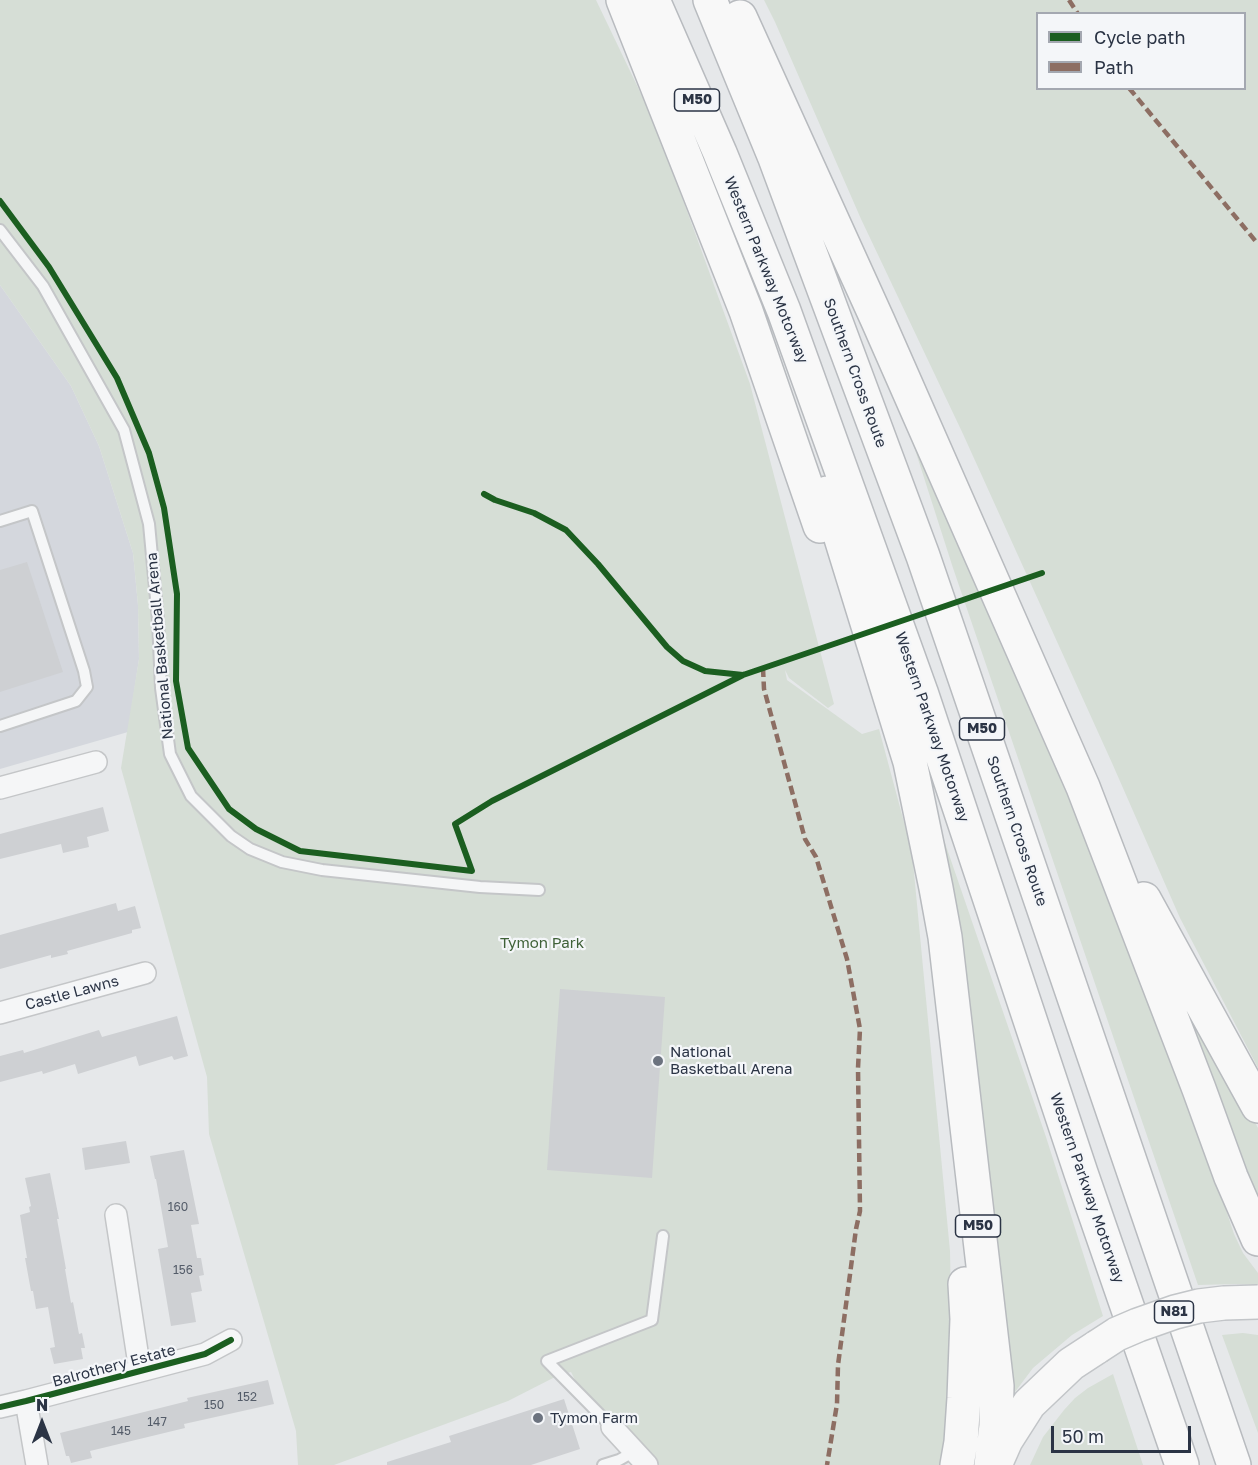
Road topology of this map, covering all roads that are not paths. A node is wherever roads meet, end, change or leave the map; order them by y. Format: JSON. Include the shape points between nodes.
{"nodes":[{"id":1,"x":623,"y":0,"type":"edge"},
{"id":2,"x":653,"y":0,"type":"edge"},
{"id":3,"x":710,"y":0,"type":"edge"},
{"id":4,"x":729,"y":0,"type":"edge"},
{"id":5,"x":739,"y":202,"type":"junction"},
{"id":6,"x":0,"y":230,"type":"edge"},
{"id":7,"x":0,"y":521,"type":"edge"},
{"id":8,"x":0,"y":726,"type":"edge"},
{"id":9,"x":96,"y":762,"type":"dead end"},
{"id":10,"x":1083,"y":787,"type":"junction"},
{"id":11,"x":0,"y":788,"type":"edge"},
{"id":12,"x":926,"y":837,"type":"junction"},
{"id":13,"x":539,"y":890,"type":"dead end"},
{"id":14,"x":145,"y":973,"type":"dead end"},
{"id":15,"x":0,"y":1013,"type":"edge"},
{"id":16,"x":962,"y":1090,"type":"junction"},
{"id":17,"x":1258,"y":1106,"type":"edge"},
{"id":18,"x":116,"y":1215,"type":"dead end"},
{"id":19,"x":663,"y":1236,"type":"dead end"},
{"id":20,"x":1258,"y":1239,"type":"edge"},
{"id":21,"x":1258,"y":1302,"type":"edge"},
{"id":22,"x":231,"y":1340,"type":"dead end"},
{"id":23,"x":140,"y":1371,"type":"junction"},
{"id":24,"x":26,"y":1401,"type":"junction"},
{"id":25,"x":0,"y":1407,"type":"edge"},
{"id":26,"x":612,"y":1427,"type":"joint"},
{"id":27,"x":641,"y":1458,"type":"edge"},
{"id":28,"x":37,"y":1465,"type":"edge"},
{"id":29,"x":603,"y":1465,"type":"edge"},
{"id":30,"x":957,"y":1465,"type":"edge"},
{"id":31,"x":993,"y":1465,"type":"edge"},
{"id":32,"x":1182,"y":1465,"type":"edge"},
{"id":33,"x":1234,"y":1465,"type":"edge"}],
"edges":[{"from":1,"to":12,"type":"main road","number":"M50","via":[[746,311]]},
{"from":2,"to":5,"type":"main road","name":"Western Parkway Motorway","number":"M50"},
{"from":3,"to":33,"type":"main road","name":"Southern Cross Route","number":"M50","via":[[776,158],[923,556]]},
{"from":4,"to":10,"type":"main road","via":[[883,332]]},
{"from":5,"to":12,"type":"main road","number":"M50","via":[[769,321],[910,762]]},
{"from":5,"to":32,"type":"main road","name":"Western Parkway Motorway","number":"M50","via":[[784,311],[921,692]]},
{"from":6,"to":13,"type":"lane","name":"National Basketball Arena","via":[[43,286],[124,430],[149,524],[170,754],[191,796],[231,836],[282,862],[480,888]]},
{"from":7,"to":8,"type":"lane","via":[[32,511],[87,687],[76,701]]},
{"from":9,"to":11,"type":"street"},
{"from":10,"to":17,"type":"main road"},
{"from":10,"to":20,"type":"main road"},
{"from":12,"to":16,"type":"main road","number":"M50","via":[[945,938]]},
{"from":14,"to":15,"type":"street","name":"Castle Lawns"},
{"from":16,"to":30,"type":"main road","number":"M50","via":[[959,1180],[967,1319]]},
{"from":16,"to":31,"type":"main road","number":"M50","via":[[997,1386]]},
{"from":18,"to":23,"type":"street","name":"Balrothery Estate"},
{"from":19,"to":26,"type":"lane","via":[[652,1320],[547,1361]]},
{"from":21,"to":31,"type":"main road","number":"N81","bridge":true,"via":[[1198,1306],[1174,1312],[1138,1324],[1097,1347],[1071,1364],[1029,1404]]},
{"from":22,"to":23,"type":"street","name":"Balrothery Estate","via":[[205,1354]]},
{"from":23,"to":24,"type":"street","name":"Balrothery Estate"},
{"from":24,"to":25,"type":"street","name":"Balrothery Estate"},
{"from":24,"to":28,"type":"street"},
{"from":26,"to":27,"type":"street"},
{"from":27,"to":29,"type":"lane"}]}
